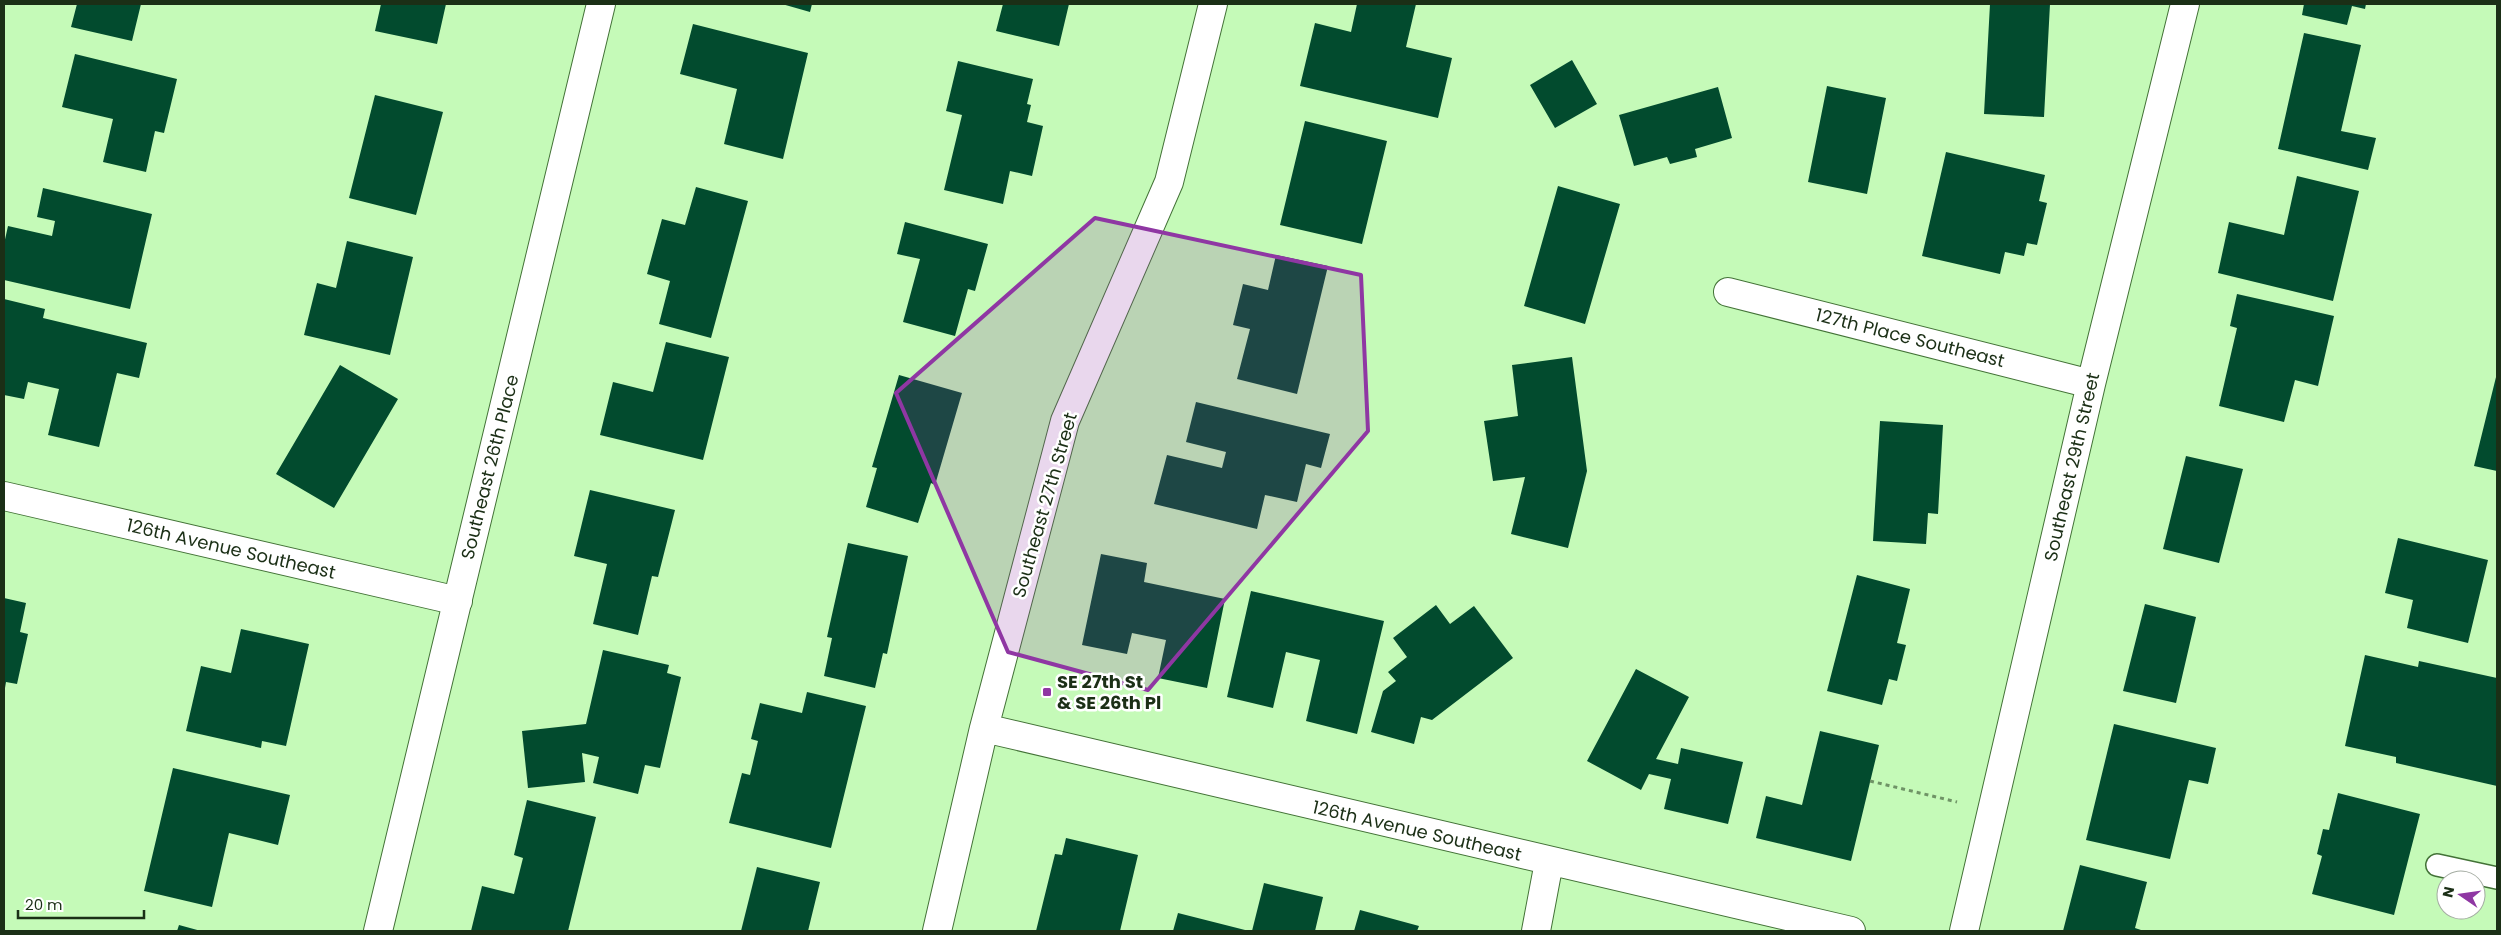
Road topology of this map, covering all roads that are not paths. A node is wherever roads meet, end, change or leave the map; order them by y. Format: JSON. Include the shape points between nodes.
{"nodes":[{"id":1,"x":601,"y":4,"type":"edge"},
{"id":2,"x":1213,"y":4,"type":"edge"},
{"id":3,"x":2185,"y":4,"type":"edge"},
{"id":4,"x":1728,"y":292,"type":"dead end"},
{"id":5,"x":2091,"y":384,"type":"junction"},
{"id":6,"x":4,"y":496,"type":"edge"},
{"id":7,"x":458,"y":601,"type":"junction"},
{"id":8,"x":984,"y":728,"type":"junction"},
{"id":9,"x":1550,"y":862,"type":"junction"},
{"id":10,"x":2437,"y":865,"type":"dead end"},
{"id":11,"x":2497,"y":878,"type":"edge"},
{"id":12,"x":378,"y":931,"type":"edge"},
{"id":13,"x":938,"y":931,"type":"edge"},
{"id":14,"x":1536,"y":931,"type":"edge"},
{"id":15,"x":1851,"y":931,"type":"edge"},
{"id":16,"x":1964,"y":931,"type":"edge"}],
"edges":[{"from":1,"to":7,"type":"street","name":"Southeast 26th Place"},
{"from":2,"to":8,"type":"street","name":"Southeast 27th Street","via":[[1169,182],[1065,421]]},
{"from":3,"to":5,"type":"street","name":"Southeast 29th Street"},
{"from":4,"to":5,"type":"street","name":"127th Place Southeast"},
{"from":5,"to":16,"type":"street","name":"Southeast 29th Street"},
{"from":6,"to":7,"type":"street","name":"126th Avenue Southeast"},
{"from":7,"to":12,"type":"street","name":"Southeast 26th Place"},
{"from":8,"to":9,"type":"street","name":"126th Avenue Southeast"},
{"from":8,"to":13,"type":"street","name":"Southeast 27th Street"},
{"from":9,"to":14,"type":"street"},
{"from":9,"to":15,"type":"street","name":"126th Avenue Southeast"},
{"from":10,"to":11,"type":"lane"}]}
